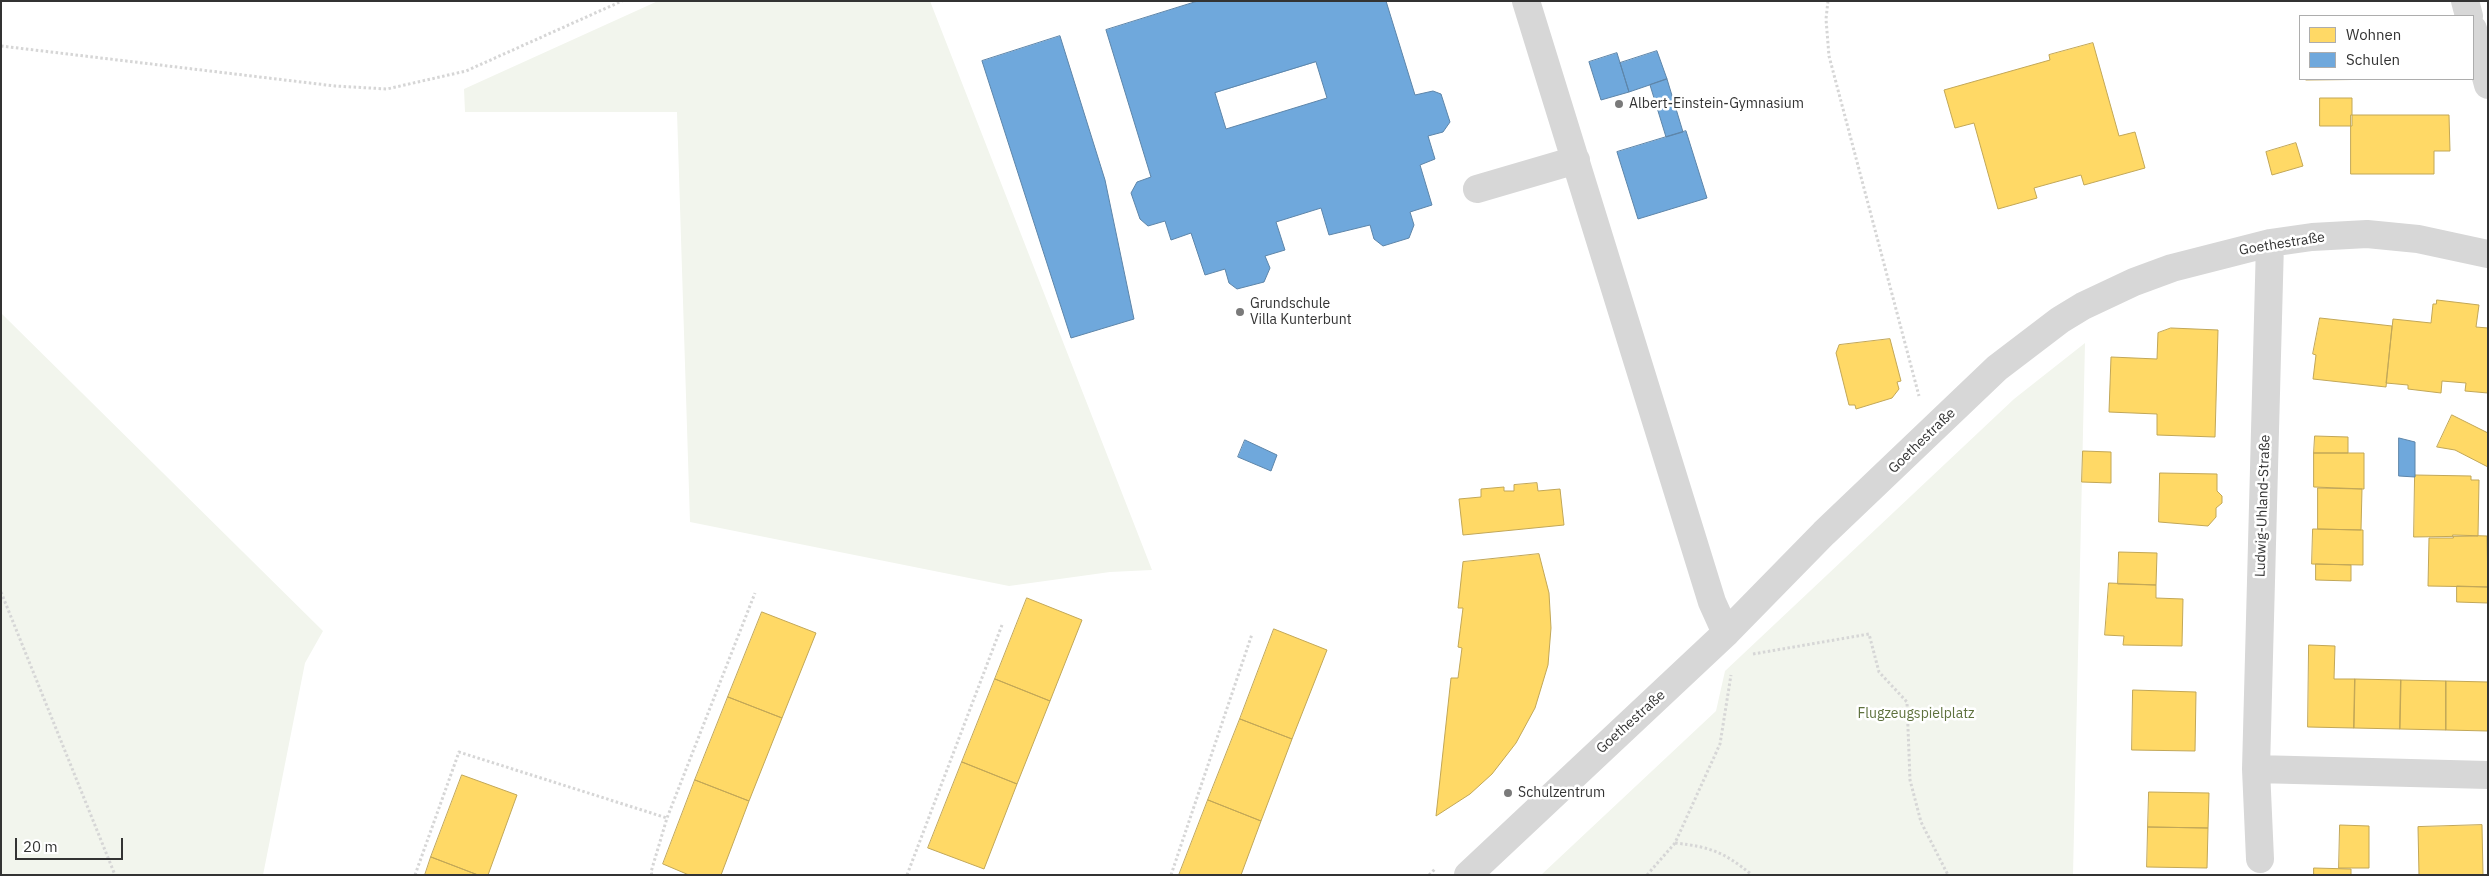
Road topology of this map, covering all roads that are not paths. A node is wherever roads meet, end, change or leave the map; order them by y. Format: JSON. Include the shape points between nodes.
{"nodes":[{"id":1,"x":1526,"y":1,"type":"edge"},
{"id":2,"x":2465,"y":1,"type":"edge"},
{"id":3,"x":2469,"y":15,"type":"edge"},
{"id":4,"x":2474,"y":33,"type":"edge"},
{"id":5,"x":2488,"y":85,"type":"edge"},
{"id":6,"x":1576,"y":160,"type":"junction"},
{"id":7,"x":1477,"y":190,"type":"dead end"},
{"id":8,"x":2270,"y":243,"type":"junction"},
{"id":9,"x":2487,"y":253,"type":"edge"},
{"id":10,"x":1730,"y":645,"type":"junction"},
{"id":11,"x":2256,"y":769,"type":"junction"},
{"id":12,"x":2488,"y":775,"type":"edge"},
{"id":13,"x":2260,"y":859,"type":"dead end"},
{"id":14,"x":1468,"y":875,"type":"edge"}],
"edges":[{"from":1,"to":6,"type":"street"},
{"from":2,"to":3,"type":"street"},
{"from":4,"to":5,"type":"street"},
{"from":6,"to":7,"type":"street"},
{"from":6,"to":10,"type":"street","via":[[1712,602]]},
{"from":8,"to":9,"type":"street","name":"Goethestraße","via":[[2367,234],[2418,238]]},
{"from":8,"to":10,"type":"street","name":"Goethestraße","via":[[2172,268],[2134,282],[2083,306],[2036,337],[1998,368],[1824,533]]},
{"from":8,"to":11,"type":"street","name":"Ludwig-Uhland-Straße"},
{"from":10,"to":14,"type":"street","name":"Goethestraße"},
{"from":11,"to":12,"type":"street"},
{"from":11,"to":13,"type":"street","name":"Ludwig-Uhland-Straße"}]}
